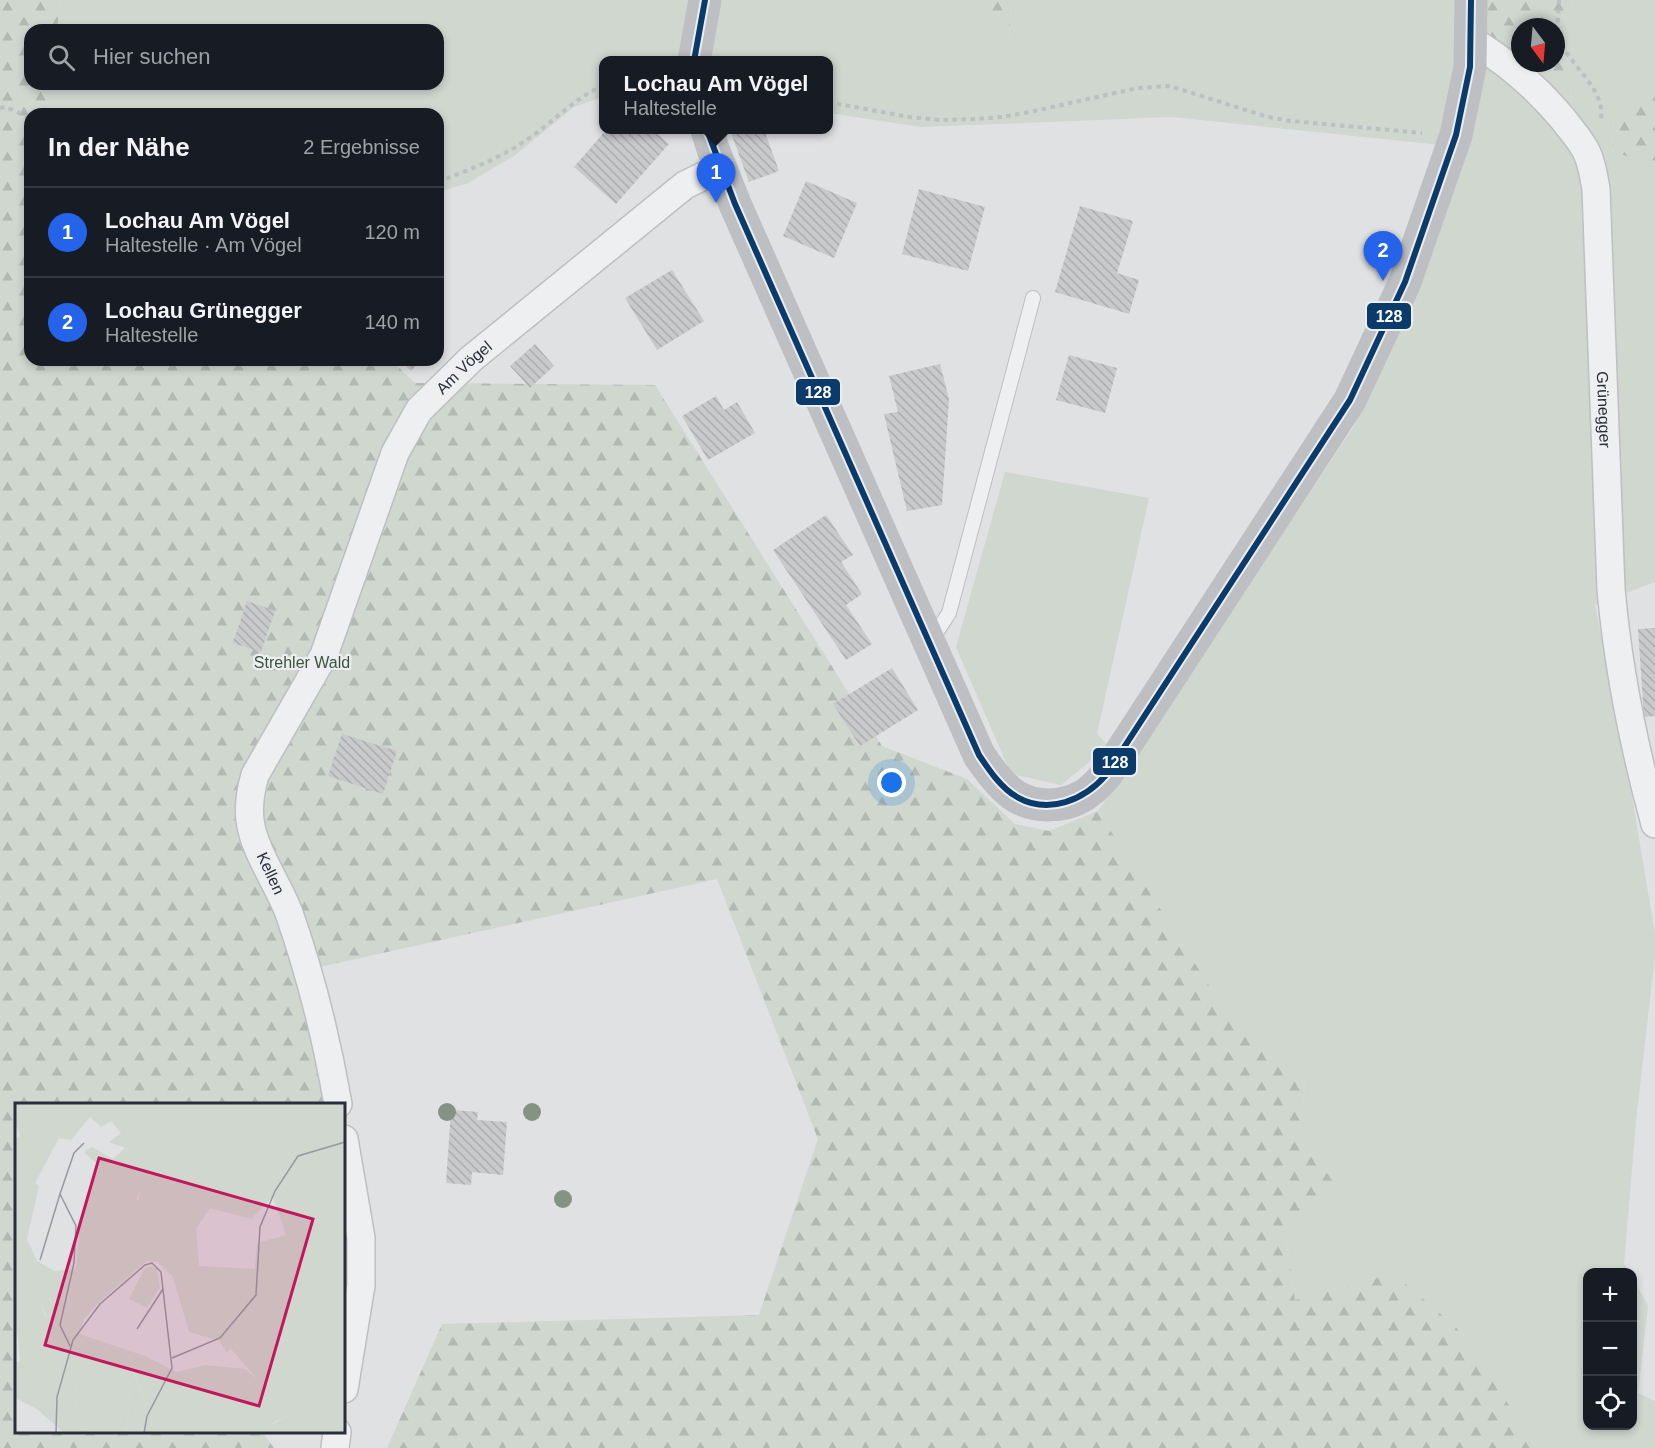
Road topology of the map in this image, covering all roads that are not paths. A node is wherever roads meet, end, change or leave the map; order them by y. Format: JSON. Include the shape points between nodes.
{"nodes":[{"id":1,"x":705,"y":0,"type":"edge"},
{"id":2,"x":1471,"y":0,"type":"edge"},
{"id":3,"x":1472,"y":41,"type":"junction"},
{"id":4,"x":695,"y":56,"type":"edge"},
{"id":5,"x":709,"y":134,"type":"edge"},
{"id":6,"x":720,"y":168,"type":"junction"},
{"id":7,"x":1033,"y":298,"type":"dead end"},
{"id":8,"x":929,"y":643,"type":"junction"},
{"id":9,"x":324,"y":655,"type":"joint"},
{"id":10,"x":1655,"y":824,"type":"edge"},
{"id":11,"x":338,"y":1103,"type":"edge"},
{"id":12,"x":345,"y":1145,"type":"edge"},
{"id":13,"x":345,"y":1382,"type":"edge"},
{"id":14,"x":337,"y":1433,"type":"edge"},
{"id":15,"x":335,"y":1448,"type":"edge"}],
"edges":[{"from":1,"to":4,"type":"street"},
{"from":2,"to":3,"type":"street"},
{"from":3,"to":8,"type":"street","via":[[1456,135],[1405,282],[1350,400],[1106,775],[1087,793],[1070,801],[1049,805],[1018,798],[979,755]]},
{"from":3,"to":10,"type":"street","name":"Grünegger","via":[[1527,80],[1578,138],[1587,153],[1596,189],[1607,520],[1616,646]]},
{"from":5,"to":6,"type":"street"},
{"from":6,"to":8,"type":"street"},
{"from":6,"to":9,"type":"street","name":"Am Vögel","via":[[685,185],[471,359],[419,410],[395,453]]},
{"from":7,"to":8,"type":"lane","via":[[949,612]]},
{"from":9,"to":11,"type":"street","name":"Kellen","via":[[255,775],[250,820],[298,938]]},
{"from":12,"to":13,"type":"street","via":[[361,1238],[360,1285]]},
{"from":14,"to":15,"type":"street"}]}
